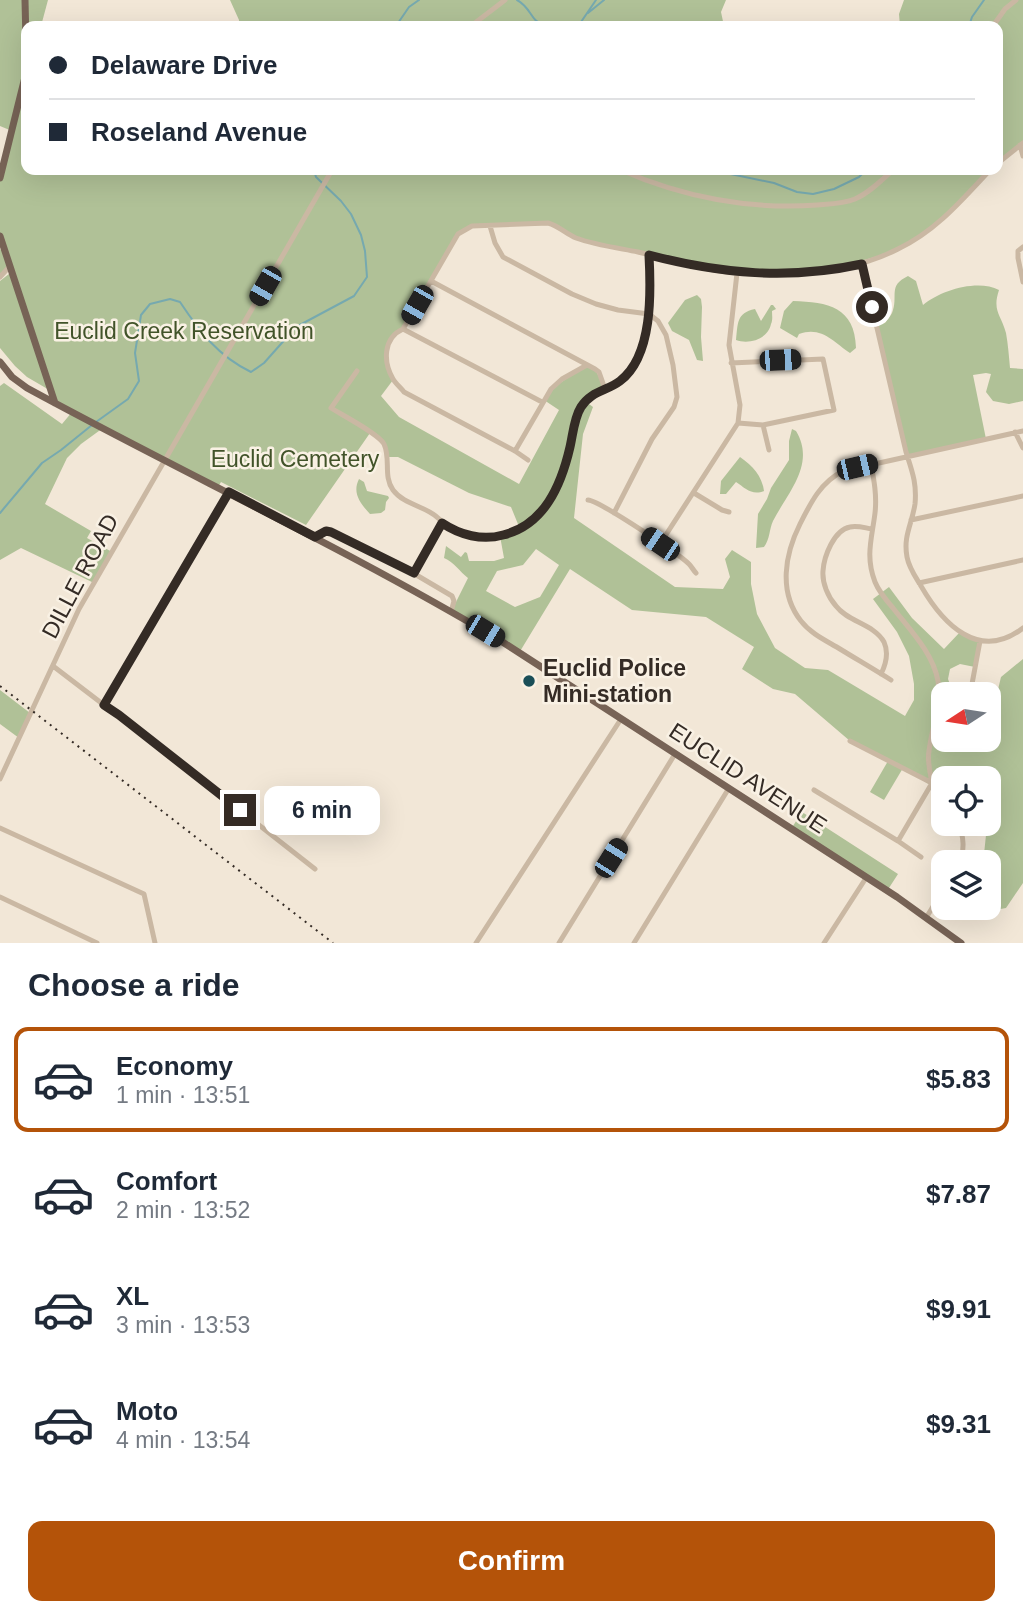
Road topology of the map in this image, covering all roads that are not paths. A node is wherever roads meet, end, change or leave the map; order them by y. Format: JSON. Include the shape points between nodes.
{"nodes":[{"id":1,"x":25,"y":0,"type":"edge"},
{"id":2,"x":505,"y":0,"type":"edge"},
{"id":3,"x":1016,"y":0,"type":"edge"},
{"id":4,"x":25,"y":21,"type":"edge"},
{"id":5,"x":477,"y":21,"type":"edge"},
{"id":6,"x":997,"y":21,"type":"edge"},
{"id":7,"x":21,"y":93,"type":"edge"},
{"id":8,"x":1022,"y":144,"type":"edge"},
{"id":9,"x":1023,"y":156,"type":"edge"},
{"id":10,"x":1003,"y":159,"type":"edge"},
{"id":11,"x":329,"y":175,"type":"edge"},
{"id":12,"x":635,"y":175,"type":"edge"},
{"id":13,"x":887,"y":175,"type":"edge"},
{"id":14,"x":986,"y":175,"type":"edge"},
{"id":15,"x":0,"y":178,"type":"edge"},
{"id":16,"x":490,"y":226,"type":"junction"},
{"id":17,"x":0,"y":236,"type":"edge"},
{"id":18,"x":1023,"y":247,"type":"edge"},
{"id":19,"x":649,"y":255,"type":"junction"},
{"id":20,"x":862,"y":264,"type":"junction"},
{"id":21,"x":10,"y":267,"type":"junction"},
{"id":22,"x":737,"y":273,"type":"junction"},
{"id":23,"x":0,"y":277,"type":"edge"},
{"id":24,"x":431,"y":281,"type":"junction"},
{"id":25,"x":1023,"y":282,"type":"edge"},
{"id":26,"x":649,"y":314,"type":"junction"},
{"id":27,"x":403,"y":329,"type":"junction"},
{"id":28,"x":0,"y":362,"type":"edge"},
{"id":29,"x":732,"y":362,"type":"junction"},
{"id":30,"x":586,"y":365,"type":"junction"},
{"id":31,"x":357,"y":371,"type":"dead end"},
{"id":32,"x":605,"y":389,"type":"junction"},
{"id":33,"x":542,"y":402,"type":"junction"},
{"id":34,"x":55,"y":403,"type":"junction"},
{"id":35,"x":738,"y":423,"type":"junction"},
{"id":36,"x":763,"y":425,"type":"junction"},
{"id":37,"x":1023,"y":430,"type":"edge"},
{"id":38,"x":1015,"y":432,"type":"junction"},
{"id":39,"x":1023,"y":448,"type":"edge"},
{"id":40,"x":769,"y":450,"type":"dead end"},
{"id":41,"x":515,"y":451,"type":"junction"},
{"id":42,"x":908,"y":456,"type":"junction"},
{"id":43,"x":527,"y":460,"type":"dead end"},
{"id":44,"x":164,"y":461,"type":"junction"},
{"id":45,"x":871,"y":464,"type":"junction"},
{"id":46,"x":229,"y":492,"type":"junction"},
{"id":47,"x":694,"y":493,"type":"junction"},
{"id":48,"x":1023,"y":496,"type":"edge"},
{"id":49,"x":587,"y":500,"type":"dead end"},
{"id":50,"x":729,"y":512,"type":"dead end"},
{"id":51,"x":614,"y":513,"type":"junction"},
{"id":52,"x":911,"y":520,"type":"junction"},
{"id":53,"x":442,"y":523,"type":"junction"},
{"id":54,"x":872,"y":529,"type":"junction"},
{"id":55,"x":315,"y":537,"type":"junction"},
{"id":56,"x":660,"y":544,"type":"junction"},
{"id":57,"x":1023,"y":560,"type":"edge"},
{"id":58,"x":414,"y":573,"type":"junction"},
{"id":59,"x":696,"y":573,"type":"dead end"},
{"id":60,"x":919,"y":583,"type":"junction"},
{"id":61,"x":452,"y":611,"type":"junction"},
{"id":62,"x":1023,"y":628,"type":"edge"},
{"id":63,"x":980,"y":641,"type":"junction"},
{"id":64,"x":53,"y":666,"type":"junction"},
{"id":65,"x":881,"y":674,"type":"junction"},
{"id":66,"x":891,"y":680,"type":"dead end"},
{"id":67,"x":972,"y":682,"type":"edge"},
{"id":68,"x":104,"y":705,"type":"junction"},
{"id":69,"x":621,"y":719,"type":"junction"},
{"id":70,"x":850,"y":741,"type":"dead end"},
{"id":71,"x":675,"y":754,"type":"junction"},
{"id":72,"x":931,"y":777,"type":"edge"},
{"id":73,"x":0,"y":779,"type":"edge"},
{"id":74,"x":931,"y":782,"type":"edge"},
{"id":75,"x":931,"y":785,"type":"edge"},
{"id":76,"x":729,"y":788,"type":"junction"},
{"id":77,"x":814,"y":790,"type":"dead end"},
{"id":78,"x":0,"y":828,"type":"edge"},
{"id":79,"x":898,"y":841,"type":"junction"},
{"id":80,"x":920,"y":857,"type":"dead end"},
{"id":81,"x":315,"y":869,"type":"dead end"},
{"id":82,"x":866,"y":878,"type":"junction"},
{"id":83,"x":0,"y":897,"type":"edge"},
{"id":84,"x":931,"y":910,"type":"edge"},
{"id":85,"x":926,"y":918,"type":"junction"},
{"id":86,"x":97,"y":943,"type":"edge"},
{"id":87,"x":155,"y":943,"type":"edge"},
{"id":88,"x":476,"y":943,"type":"edge"},
{"id":89,"x":559,"y":943,"type":"edge"},
{"id":90,"x":634,"y":943,"type":"edge"},
{"id":91,"x":824,"y":943,"type":"edge"},
{"id":92,"x":961,"y":943,"type":"edge"}],
"edges":[{"from":1,"to":4,"type":"main road"},
{"from":2,"to":5,"type":"street"},
{"from":3,"to":6,"type":"street"},
{"from":7,"to":15,"type":"main road"},
{"from":8,"to":9,"type":"street"},
{"from":8,"to":10,"type":"street"},
{"from":11,"to":44,"type":"street","name":"DILLE ROAD"},
{"from":12,"to":13,"type":"street","via":[[717,200],[789,207],[854,200]]},
{"from":14,"to":20,"type":"street","via":[[954,210],[917,239]]},
{"from":16,"to":19,"type":"street","via":[[548,223],[576,238]]},
{"from":16,"to":24,"type":"street","via":[[472,226],[458,234]]},
{"from":16,"to":26,"type":"street","via":[[503,257],[596,304]]},
{"from":17,"to":21,"type":"main road"},
{"from":18,"to":25,"type":"street","via":[[1018,258]]},
{"from":19,"to":22,"type":"street"},
{"from":19,"to":26,"type":"street"},
{"from":20,"to":22,"type":"street","via":[[828,271]]},
{"from":20,"to":42,"type":"street"},
{"from":21,"to":23,"type":"street"},
{"from":21,"to":34,"type":"main road"},
{"from":22,"to":29,"type":"street","via":[[729,345]]},
{"from":24,"to":27,"type":"street"},
{"from":24,"to":30,"type":"street"},
{"from":26,"to":32,"type":"street","via":[[631,370]]},
{"from":26,"to":51,"type":"street","via":[[666,335],[677,397]]},
{"from":27,"to":33,"type":"street"},
{"from":27,"to":41,"type":"street","via":[[390,339],[386,352],[393,380],[404,392]]},
{"from":28,"to":34,"type":"main road","name":"EUCLID AVENUE","via":[[20,384]]},
{"from":29,"to":35,"type":"street","via":[[740,405]]},
{"from":29,"to":36,"type":"street","via":[[822,359],[834,410]]},
{"from":30,"to":32,"type":"street","via":[[599,372]]},
{"from":30,"to":33,"type":"street","via":[[556,384]]},
{"from":31,"to":53,"type":"street","via":[[331,408],[381,440],[389,482],[396,493]]},
{"from":32,"to":53,"type":"street","via":[[591,395],[581,407],[559,484],[527,525],[502,536],[480,537]]},
{"from":33,"to":41,"type":"street"},
{"from":34,"to":44,"type":"main road","name":"EUCLID AVENUE"},
{"from":35,"to":36,"type":"street"},
{"from":35,"to":47,"type":"street"},
{"from":36,"to":40,"type":"street"},
{"from":37,"to":38,"type":"street"},
{"from":38,"to":39,"type":"street"},
{"from":38,"to":42,"type":"street"},
{"from":41,"to":43,"type":"street"},
{"from":42,"to":45,"type":"street"},
{"from":42,"to":52,"type":"street","via":[[915,482]]},
{"from":44,"to":46,"type":"main road","name":"EUCLID AVENUE"},
{"from":44,"to":64,"type":"street","name":"DILLE ROAD","via":[[79,609]]},
{"from":45,"to":54,"type":"street","via":[[876,511]]},
{"from":45,"to":65,"type":"street","via":[[833,476],[810,503],[786,565],[786,587],[792,607],[807,627]]},
{"from":46,"to":55,"type":"main road","name":"EUCLID AVENUE"},
{"from":46,"to":68,"type":"street"},
{"from":47,"to":50,"type":"street"},
{"from":47,"to":56,"type":"street"},
{"from":48,"to":52,"type":"street"},
{"from":49,"to":51,"type":"street"},
{"from":51,"to":56,"type":"street"},
{"from":52,"to":60,"type":"street","via":[[905,548]]},
{"from":53,"to":58,"type":"street"},
{"from":54,"to":65,"type":"street","via":[[853,526],[839,533],[823,570],[827,591],[839,611],[883,640],[887,654]]},
{"from":54,"to":72,"type":"street","via":[[869,557],[874,581],[927,653],[937,680],[939,708],[928,758]]},
{"from":55,"to":58,"type":"street","via":[[331,532]]},
{"from":55,"to":61,"type":"main road","name":"EUCLID AVENUE"},
{"from":56,"to":59,"type":"street"},
{"from":57,"to":60,"type":"street"},
{"from":58,"to":61,"type":"street","via":[[452,596]]},
{"from":60,"to":63,"type":"street","via":[[942,616],[964,635]]},
{"from":61,"to":69,"type":"main road","name":"EUCLID AVENUE"},
{"from":62,"to":63,"type":"street","via":[[1005,638]]},
{"from":63,"to":67,"type":"street"},
{"from":64,"to":68,"type":"street"},
{"from":64,"to":73,"type":"street","name":"DILLE ROAD"},
{"from":65,"to":66,"type":"street"},
{"from":68,"to":81,"type":"street"},
{"from":69,"to":71,"type":"main road","name":"EUCLID AVENUE"},
{"from":69,"to":88,"type":"street"},
{"from":70,"to":74,"type":"street"},
{"from":71,"to":76,"type":"main road","name":"EUCLID AVENUE"},
{"from":71,"to":89,"type":"street"},
{"from":75,"to":79,"type":"street"},
{"from":76,"to":82,"type":"main road","name":"EUCLID AVENUE"},
{"from":76,"to":90,"type":"street"},
{"from":77,"to":79,"type":"street"},
{"from":78,"to":87,"type":"street","via":[[144,894]]},
{"from":79,"to":80,"type":"street"},
{"from":82,"to":85,"type":"main road","name":"EUCLID AVENUE"},
{"from":82,"to":91,"type":"street"},
{"from":83,"to":86,"type":"street"},
{"from":84,"to":85,"type":"street"},
{"from":85,"to":92,"type":"main road","name":"EUCLID AVENUE"}]}
